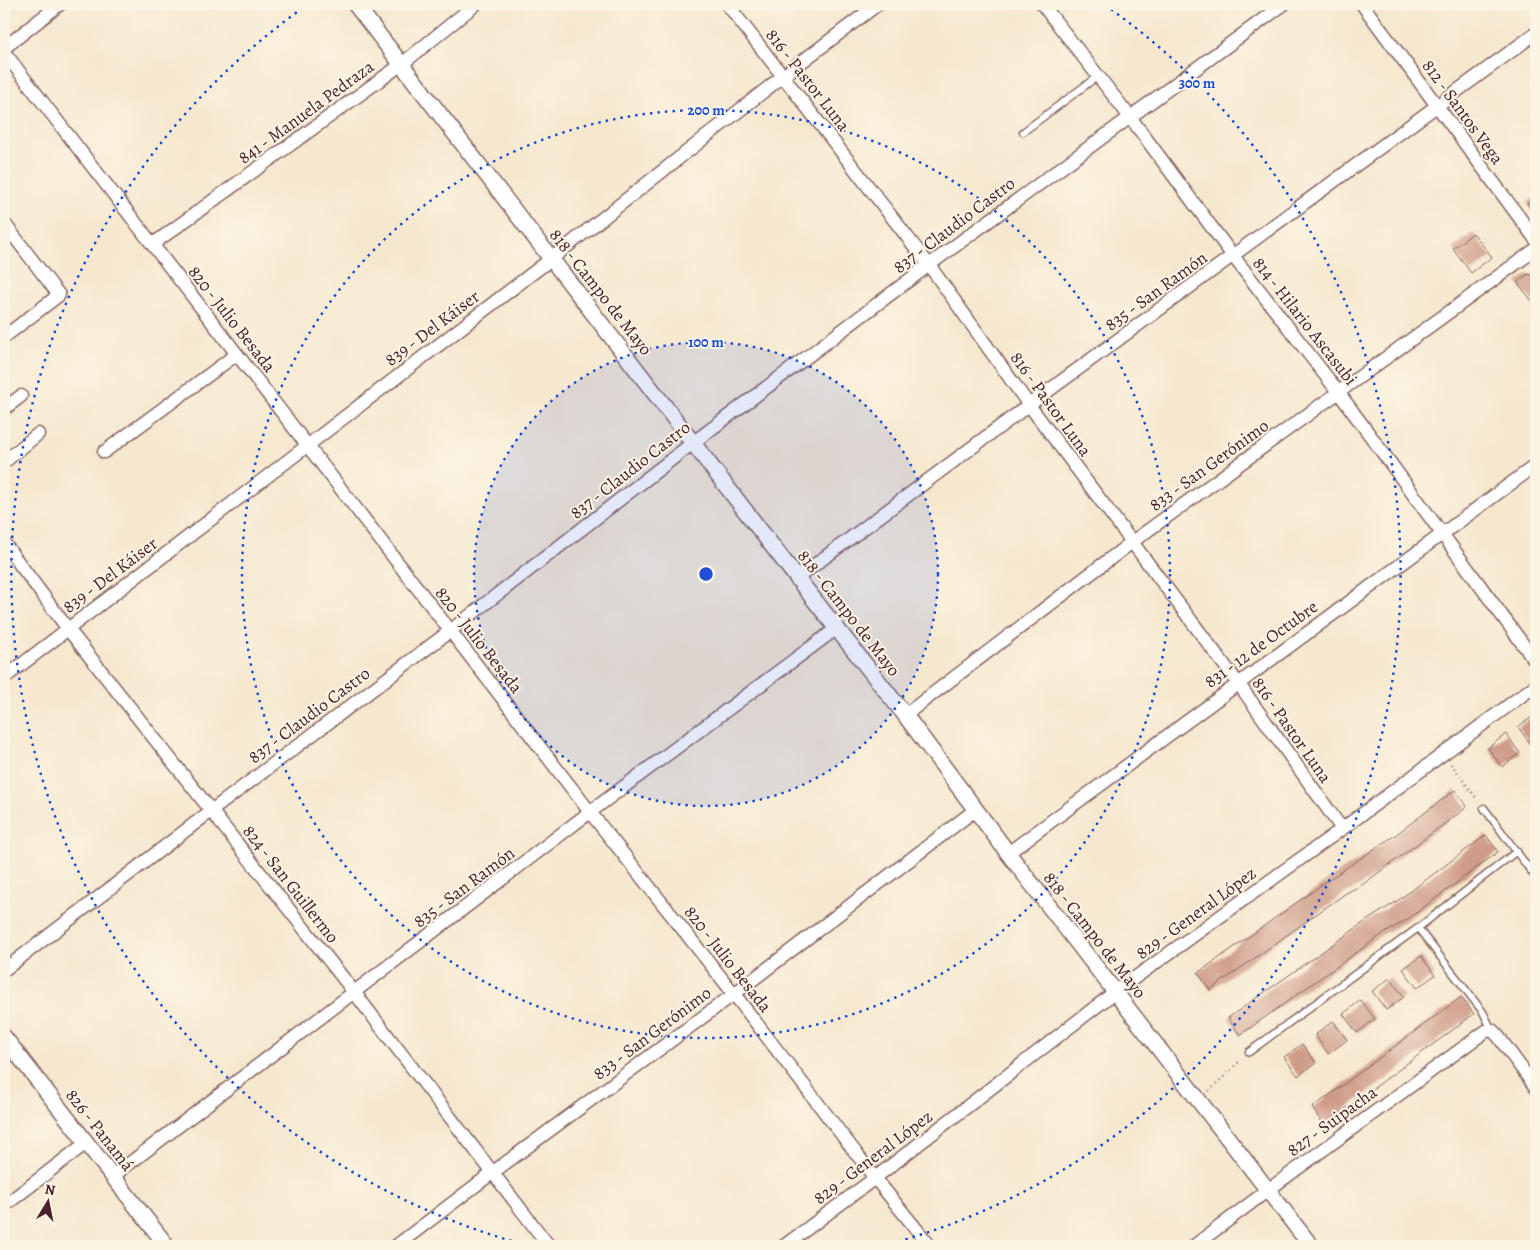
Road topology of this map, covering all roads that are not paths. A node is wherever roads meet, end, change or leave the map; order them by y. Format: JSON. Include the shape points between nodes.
{"nodes":[{"id":1,"x":60,"y":4,"type":"edge"},
{"id":2,"x":355,"y":4,"type":"edge"},
{"id":3,"x":476,"y":4,"type":"edge"},
{"id":4,"x":727,"y":4,"type":"edge"},
{"id":5,"x":878,"y":4,"type":"edge"},
{"id":6,"x":1042,"y":4,"type":"edge"},
{"id":7,"x":1284,"y":4,"type":"edge"},
{"id":8,"x":1362,"y":4,"type":"edge"},
{"id":9,"x":1536,"y":33,"type":"edge"},
{"id":10,"x":4,"y":48,"type":"edge"},
{"id":11,"x":4,"y":52,"type":"edge"},
{"id":12,"x":402,"y":64,"type":"junction"},
{"id":13,"x":783,"y":76,"type":"junction"},
{"id":14,"x":1098,"y":76,"type":"junction"},
{"id":15,"x":1437,"y":106,"type":"junction"},
{"id":16,"x":1130,"y":117,"type":"junction"},
{"id":17,"x":1023,"y":132,"type":"dead end"},
{"id":18,"x":4,"y":223,"type":"edge"},
{"id":19,"x":1536,"y":240,"type":"edge"},
{"id":20,"x":153,"y":244,"type":"junction"},
{"id":21,"x":1536,"y":249,"type":"edge"},
{"id":22,"x":1233,"y":256,"type":"junction"},
{"id":23,"x":551,"y":259,"type":"junction"},
{"id":24,"x":929,"y":265,"type":"junction"},
{"id":25,"x":4,"y":337,"type":"edge"},
{"id":26,"x":237,"y":354,"type":"junction"},
{"id":27,"x":1339,"y":393,"type":"junction"},
{"id":28,"x":21,"y":396,"type":"dead end"},
{"id":29,"x":1029,"y":405,"type":"junction"},
{"id":30,"x":4,"y":409,"type":"edge"},
{"id":31,"x":38,"y":434,"type":"dead end"},
{"id":32,"x":694,"y":442,"type":"junction"},
{"id":33,"x":308,"y":445,"type":"junction"},
{"id":34,"x":104,"y":452,"type":"dead end"},
{"id":35,"x":4,"y":462,"type":"edge"},
{"id":36,"x":1536,"y":465,"type":"edge"},
{"id":37,"x":1442,"y":535,"type":"junction"},
{"id":38,"x":1132,"y":542,"type":"junction"},
{"id":39,"x":4,"y":543,"type":"edge"},
{"id":40,"x":797,"y":578,"type":"junction"},
{"id":41,"x":837,"y":628,"type":"junction"},
{"id":42,"x":68,"y":629,"type":"junction"},
{"id":43,"x":450,"y":631,"type":"junction"},
{"id":44,"x":1536,"y":662,"type":"edge"},
{"id":45,"x":4,"y":678,"type":"edge"},
{"id":46,"x":1238,"y":683,"type":"junction"},
{"id":47,"x":1536,"y":685,"type":"edge"},
{"id":48,"x":905,"y":715,"type":"junction"},
{"id":49,"x":1484,"y":808,"type":"road end"},
{"id":50,"x":975,"y":810,"type":"junction"},
{"id":51,"x":211,"y":811,"type":"junction"},
{"id":52,"x":590,"y":812,"type":"junction"},
{"id":53,"x":1342,"y":829,"type":"junction"},
{"id":54,"x":1517,"y":851,"type":"junction"},
{"id":55,"x":1008,"y":853,"type":"junction"},
{"id":56,"x":1536,"y":878,"type":"edge"},
{"id":57,"x":1418,"y":928,"type":"junction"},
{"id":58,"x":4,"y":970,"type":"edge"},
{"id":59,"x":354,"y":992,"type":"junction"},
{"id":60,"x":1115,"y":992,"type":"junction"},
{"id":61,"x":734,"y":994,"type":"junction"},
{"id":62,"x":1492,"y":1030,"type":"junction"},
{"id":63,"x":4,"y":1037,"type":"edge"},
{"id":64,"x":1249,"y":1052,"type":"road end"},
{"id":65,"x":1536,"y":1088,"type":"edge"},
{"id":66,"x":86,"y":1142,"type":"junction"},
{"id":67,"x":492,"y":1173,"type":"junction"},
{"id":68,"x":114,"y":1176,"type":"junction"},
{"id":69,"x":875,"y":1178,"type":"junction"},
{"id":70,"x":1268,"y":1190,"type":"junction"},
{"id":71,"x":4,"y":1206,"type":"edge"},
{"id":72,"x":167,"y":1246,"type":"edge"},
{"id":73,"x":396,"y":1246,"type":"edge"},
{"id":74,"x":549,"y":1246,"type":"edge"},
{"id":75,"x":784,"y":1246,"type":"edge"},
{"id":76,"x":930,"y":1246,"type":"edge"},
{"id":77,"x":1194,"y":1246,"type":"edge"},
{"id":78,"x":1311,"y":1246,"type":"edge"}],
"edges":[{"from":1,"to":10,"type":"street"},
{"from":2,"to":12,"type":"street","name":"818 - Campo de Mayo"},
{"from":3,"to":12,"type":"street","name":"841 - Manuela Pedraza"},
{"from":4,"to":13,"type":"street","name":"816 - Pastor Luna"},
{"from":5,"to":13,"type":"street","name":"839 - Del Káiser"},
{"from":6,"to":14,"type":"street","name":"814 - Hilario Ascasubi"},
{"from":7,"to":16,"type":"street","name":"837 - Claudio Castro"},
{"from":8,"to":15,"type":"street","name":"812 - Santos Vega"},
{"from":9,"to":15,"type":"street","name":"835 - San Ramón"},
{"from":11,"to":20,"type":"street","name":"820 - Julio Besada"},
{"from":12,"to":20,"type":"street","name":"841 - Manuela Pedraza"},
{"from":12,"to":23,"type":"street","name":"818 - Campo de Mayo"},
{"from":13,"to":23,"type":"street","name":"839 - Del Káiser"},
{"from":13,"to":24,"type":"street","name":"816 - Pastor Luna"},
{"from":14,"to":16,"type":"street","name":"814 - Hilario Ascasubi"},
{"from":14,"to":17,"type":"lane"},
{"from":15,"to":19,"type":"street","name":"812 - Santos Vega"},
{"from":15,"to":22,"type":"street","name":"835 - San Ramón"},
{"from":16,"to":22,"type":"street","name":"814 - Hilario Ascasubi"},
{"from":16,"to":24,"type":"street","name":"837 - Claudio Castro"},
{"from":18,"to":25,"type":"street","via":[[59,295]]},
{"from":20,"to":26,"type":"street","name":"820 - Julio Besada"},
{"from":21,"to":27,"type":"street","name":"833 - San Gerónimo"},
{"from":22,"to":27,"type":"street","name":"814 - Hilario Ascasubi"},
{"from":22,"to":29,"type":"street","name":"835 - San Ramón"},
{"from":23,"to":32,"type":"street","name":"818 - Campo de Mayo"},
{"from":23,"to":33,"type":"street","name":"839 - Del Káiser"},
{"from":24,"to":29,"type":"street","name":"816 - Pastor Luna"},
{"from":24,"to":32,"type":"street","name":"837 - Claudio Castro"},
{"from":26,"to":33,"type":"street","name":"820 - Julio Besada"},
{"from":26,"to":34,"type":"street"},
{"from":27,"to":37,"type":"street","name":"814 - Hilario Ascasubi"},
{"from":27,"to":38,"type":"street","name":"833 - San Gerónimo"},
{"from":28,"to":30,"type":"street"},
{"from":29,"to":38,"type":"street","name":"816 - Pastor Luna"},
{"from":29,"to":40,"type":"street","name":"835 - San Ramón"},
{"from":31,"to":35,"type":"street"},
{"from":32,"to":40,"type":"street","name":"818 - Campo de Mayo"},
{"from":32,"to":43,"type":"street","name":"837 - Claudio Castro"},
{"from":33,"to":42,"type":"street","name":"839 - Del Káiser"},
{"from":33,"to":43,"type":"street","name":"820 - Julio Besada"},
{"from":36,"to":37,"type":"street","name":"831 - 12 de Octubre"},
{"from":37,"to":44,"type":"street","name":"814 - Hilario Ascasubi"},
{"from":37,"to":46,"type":"street","name":"831 - 12 de Octubre"},
{"from":38,"to":46,"type":"street","name":"816 - Pastor Luna"},
{"from":38,"to":48,"type":"street","name":"833 - San Gerónimo"},
{"from":39,"to":42,"type":"street","name":"824 - San Guillermo"},
{"from":40,"to":41,"type":"street","name":"818 - Campo de Mayo"},
{"from":41,"to":48,"type":"street","name":"818 - Campo de Mayo"},
{"from":41,"to":52,"type":"street","name":"835 - San Ramón"},
{"from":42,"to":45,"type":"street","name":"839 - Del Káiser"},
{"from":42,"to":51,"type":"street","name":"824 - San Guillermo"},
{"from":43,"to":51,"type":"street","name":"837 - Claudio Castro"},
{"from":43,"to":52,"type":"street","name":"820 - Julio Besada"},
{"from":46,"to":53,"type":"street","name":"816 - Pastor Luna"},
{"from":46,"to":55,"type":"street","name":"831 - 12 de Octubre"},
{"from":47,"to":53,"type":"street","name":"829 - General López"},
{"from":48,"to":50,"type":"street","name":"818 - Campo de Mayo"},
{"from":49,"to":54,"type":"lane"},
{"from":50,"to":55,"type":"street","name":"818 - Campo de Mayo"},
{"from":50,"to":61,"type":"street","name":"833 - San Gerónimo"},
{"from":51,"to":58,"type":"street","name":"837 - Claudio Castro"},
{"from":51,"to":59,"type":"street","name":"824 - San Guillermo"},
{"from":52,"to":59,"type":"street","name":"835 - San Ramón"},
{"from":52,"to":61,"type":"street","name":"820 - Julio Besada"},
{"from":53,"to":60,"type":"street","name":"829 - General López"},
{"from":54,"to":56,"type":"lane"},
{"from":54,"to":57,"type":"lane"},
{"from":55,"to":60,"type":"street","name":"818 - Campo de Mayo"},
{"from":57,"to":62,"type":"lane","via":[[1483,1012]]},
{"from":57,"to":64,"type":"lane"},
{"from":59,"to":67,"type":"street","name":"824 - San Guillermo"},
{"from":59,"to":68,"type":"street","name":"835 - San Ramón"},
{"from":60,"to":69,"type":"street","name":"829 - General López"},
{"from":60,"to":70,"type":"street","name":"818 - Campo de Mayo"},
{"from":61,"to":67,"type":"street","name":"833 - San Gerónimo"},
{"from":61,"to":69,"type":"street","name":"820 - Julio Besada"},
{"from":62,"to":65,"type":"street"},
{"from":62,"to":70,"type":"street","name":"827 - Suipacha","via":[[1486,1031]]},
{"from":63,"to":66,"type":"street","name":"826 - Panamá"},
{"from":66,"to":68,"type":"street","name":"826 - Panamá"},
{"from":66,"to":71,"type":"street"},
{"from":67,"to":73,"type":"street","name":"833 - San Gerónimo"},
{"from":67,"to":74,"type":"street","name":"824 - San Guillermo"},
{"from":68,"to":72,"type":"street","name":"826 - Panamá"},
{"from":69,"to":75,"type":"street","name":"829 - General López"},
{"from":69,"to":76,"type":"street","name":"820 - Julio Besada"},
{"from":70,"to":77,"type":"street","name":"827 - Suipacha"},
{"from":70,"to":78,"type":"street","name":"818 - Campo de Mayo"}]}
